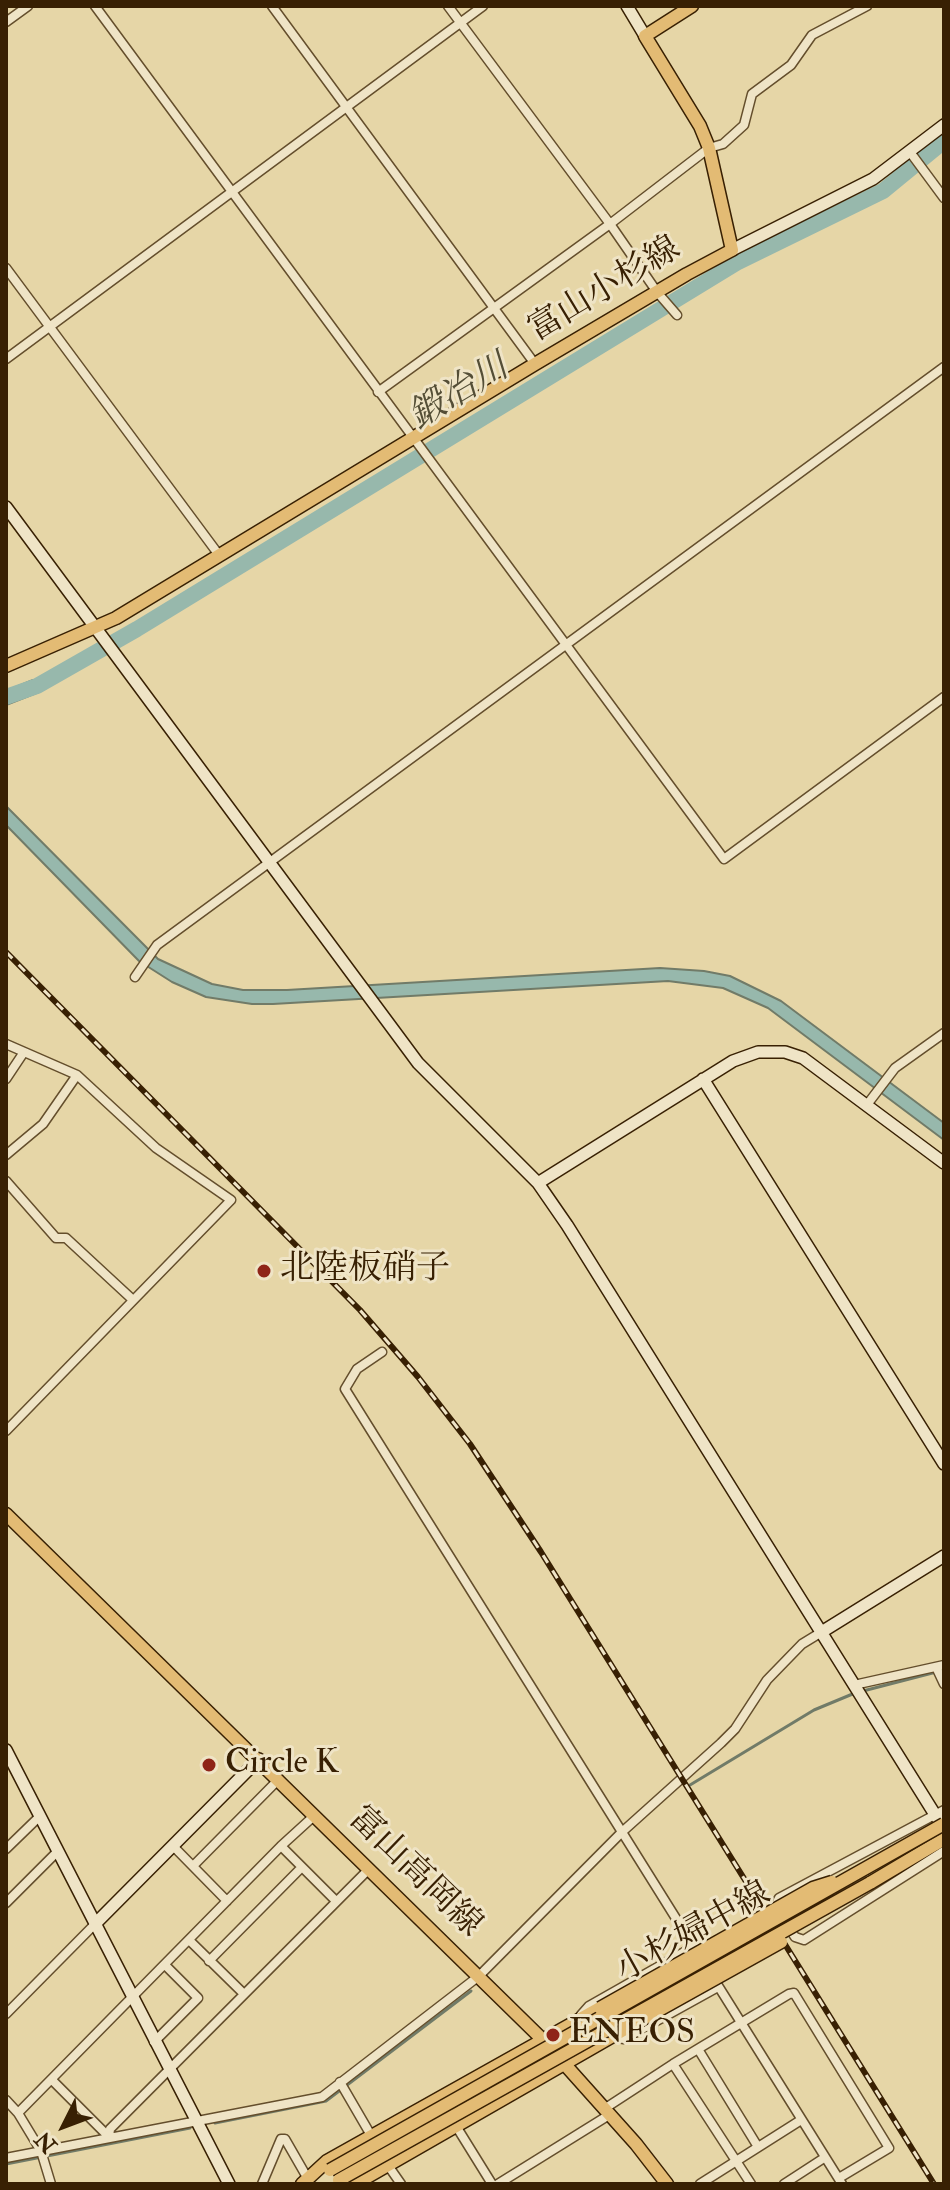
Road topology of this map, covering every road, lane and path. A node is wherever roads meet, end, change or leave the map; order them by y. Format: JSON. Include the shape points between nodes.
{"nodes":[{"id":1,"x":28,"y":6,"type":"edge"},
{"id":2,"x":95,"y":6,"type":"edge"},
{"id":3,"x":272,"y":6,"type":"edge"},
{"id":4,"x":448,"y":6,"type":"edge"},
{"id":5,"x":483,"y":6,"type":"edge"},
{"id":6,"x":627,"y":6,"type":"edge"},
{"id":7,"x":692,"y":6,"type":"edge"},
{"id":8,"x":867,"y":6,"type":"edge"},
{"id":9,"x":6,"y":22,"type":"edge"},
{"id":10,"x":460,"y":23,"type":"junction"},
{"id":11,"x":645,"y":36,"type":"junction"},
{"id":12,"x":345,"y":106,"type":"junction"},
{"id":13,"x":944,"y":125,"type":"edge"},
{"id":14,"x":709,"y":148,"type":"junction"},
{"id":15,"x":911,"y":154,"type":"junction"},
{"id":16,"x":232,"y":191,"type":"junction"},
{"id":17,"x":944,"y":198,"type":"edge"},
{"id":18,"x":610,"y":224,"type":"junction"},
{"id":19,"x":732,"y":250,"type":"junction"},
{"id":20,"x":6,"y":268,"type":"edge"},
{"id":21,"x":660,"y":295,"type":"junction"},
{"id":22,"x":493,"y":307,"type":"junction"},
{"id":23,"x":677,"y":315,"type":"dead end"},
{"id":24,"x":49,"y":325,"type":"junction"},
{"id":25,"x":6,"y":359,"type":"edge"},
{"id":26,"x":535,"y":364,"type":"junction"},
{"id":27,"x":944,"y":367,"type":"edge"},
{"id":28,"x":378,"y":392,"type":"junction"},
{"id":29,"x":414,"y":441,"type":"junction"},
{"id":30,"x":6,"y":507,"type":"edge"},
{"id":31,"x":219,"y":555,"type":"junction"},
{"id":32,"x":98,"y":632,"type":"junction"},
{"id":33,"x":567,"y":644,"type":"junction"},
{"id":34,"x":6,"y":666,"type":"edge"},
{"id":35,"x":944,"y":697,"type":"edge"},
{"id":36,"x":269,"y":862,"type":"junction"},
{"id":37,"x":135,"y":977,"type":"dead end"},
{"id":38,"x":944,"y":1033,"type":"edge"},
{"id":39,"x":6,"y":1044,"type":"edge"},
{"id":40,"x":24,"y":1052,"type":"junction"},
{"id":41,"x":77,"y":1075,"type":"junction"},
{"id":42,"x":6,"y":1079,"type":"edge"},
{"id":43,"x":703,"y":1079,"type":"junction"},
{"id":44,"x":866,"y":1106,"type":"junction"},
{"id":45,"x":6,"y":1155,"type":"edge"},
{"id":46,"x":944,"y":1163,"type":"edge"},
{"id":47,"x":6,"y":1181,"type":"edge"},
{"id":48,"x":538,"y":1183,"type":"junction"},
{"id":49,"x":133,"y":1300,"type":"junction"},
{"id":50,"x":382,"y":1352,"type":"dead end"},
{"id":51,"x":6,"y":1431,"type":"edge"},
{"id":52,"x":944,"y":1464,"type":"edge"},
{"id":53,"x":6,"y":1514,"type":"edge"},
{"id":54,"x":944,"y":1556,"type":"edge"},
{"id":55,"x":820,"y":1633,"type":"junction"},
{"id":56,"x":940,"y":1666,"type":"edge"},
{"id":57,"x":944,"y":1684,"type":"edge"},
{"id":58,"x":854,"y":1685,"type":"junction"},
{"id":59,"x":6,"y":1750,"type":"edge"},
{"id":60,"x":259,"y":1759,"type":"junction"},
{"id":61,"x":279,"y":1779,"type":"junction"},
{"id":62,"x":939,"y":1812,"type":"edge"},
{"id":63,"x":315,"y":1815,"type":"junction"},
{"id":64,"x":40,"y":1816,"type":"junction"},
{"id":65,"x":944,"y":1827,"type":"edge"},
{"id":66,"x":622,"y":1832,"type":"junction"},
{"id":67,"x":944,"y":1839,"type":"edge"},
{"id":68,"x":173,"y":1846,"type":"junction"},
{"id":69,"x":281,"y":1846,"type":"junction"},
{"id":70,"x":6,"y":1849,"type":"edge"},
{"id":71,"x":58,"y":1851,"type":"junction"},
{"id":72,"x":944,"y":1851,"type":"edge"},
{"id":73,"x":193,"y":1866,"type":"junction"},
{"id":74,"x":302,"y":1867,"type":"junction"},
{"id":75,"x":368,"y":1870,"type":"junction"},
{"id":76,"x":866,"y":1877,"type":"junction"},
{"id":77,"x":227,"y":1901,"type":"junction"},
{"id":78,"x":336,"y":1901,"type":"junction"},
{"id":79,"x":6,"y":1903,"type":"edge"},
{"id":80,"x":95,"y":1924,"type":"junction"},
{"id":81,"x":189,"y":1940,"type":"junction"},
{"id":82,"x":693,"y":1947,"type":"junction"},
{"id":83,"x":209,"y":1961,"type":"junction"},
{"id":84,"x":165,"y":1965,"type":"junction"},
{"id":85,"x":479,"y":1976,"type":"junction"},
{"id":86,"x":718,"y":1987,"type":"junction"},
{"id":87,"x":244,"y":1994,"type":"junction"},
{"id":88,"x":132,"y":1999,"type":"junction"},
{"id":89,"x":6,"y":2014,"type":"edge"},
{"id":90,"x":579,"y":2019,"type":"junction"},
{"id":91,"x":740,"y":2023,"type":"junction"},
{"id":92,"x":612,"y":2037,"type":"junction"},
{"id":93,"x":543,"y":2040,"type":"junction"},
{"id":94,"x":154,"y":2042,"type":"junction"},
{"id":95,"x":698,"y":2049,"type":"junction"},
{"id":96,"x":673,"y":2064,"type":"junction"},
{"id":97,"x":565,"y":2066,"type":"junction"},
{"id":98,"x":170,"y":2072,"type":"junction"},
{"id":99,"x":52,"y":2080,"type":"junction"},
{"id":100,"x":340,"y":2082,"type":"junction"},
{"id":101,"x":6,"y":2100,"type":"edge"},
{"id":102,"x":606,"y":2112,"type":"junction"},
{"id":103,"x":18,"y":2113,"type":"junction"},
{"id":104,"x":801,"y":2120,"type":"junction"},
{"id":105,"x":197,"y":2122,"type":"junction"},
{"id":106,"x":456,"y":2126,"type":"junction"},
{"id":107,"x":109,"y":2137,"type":"junction"},
{"id":108,"x":372,"y":2137,"type":"junction"},
{"id":109,"x":758,"y":2147,"type":"junction"},
{"id":110,"x":41,"y":2151,"type":"junction"},
{"id":111,"x":6,"y":2158,"type":"edge"},
{"id":112,"x":824,"y":2158,"type":"junction"},
{"id":113,"x":736,"y":2162,"type":"junction"},
{"id":114,"x":387,"y":2164,"type":"junction"},
{"id":115,"x":334,"y":2178,"type":"edge"},
{"id":116,"x":840,"y":2181,"type":"edge"},
{"id":117,"x":305,"y":2182,"type":"edge"},
{"id":118,"x":51,"y":2184,"type":"edge"},
{"id":119,"x":229,"y":2184,"type":"edge"},
{"id":120,"x":262,"y":2184,"type":"edge"},
{"id":121,"x":355,"y":2184,"type":"edge"},
{"id":122,"x":401,"y":2184,"type":"edge"},
{"id":123,"x":495,"y":2184,"type":"edge"},
{"id":124,"x":666,"y":2184,"type":"edge"},
{"id":125,"x":700,"y":2184,"type":"edge"},
{"id":126,"x":751,"y":2184,"type":"edge"},
{"id":127,"x":784,"y":2184,"type":"edge"}],
"edges":[{"from":1,"to":9,"type":"street"},
{"from":2,"to":16,"type":"street"},
{"from":3,"to":12,"type":"street"},
{"from":4,"to":10,"type":"street"},
{"from":5,"to":10,"type":"street"},
{"from":6,"to":11,"type":"street"},
{"from":7,"to":11,"type":"main road"},
{"from":8,"to":14,"type":"street","via":[[812,35],[791,65],[752,94],[744,125],[723,144]]},
{"from":10,"to":12,"type":"street"},
{"from":10,"to":18,"type":"street"},
{"from":11,"to":14,"type":"main road","name":"富山小杉線"},
{"from":12,"to":16,"type":"street"},
{"from":12,"to":22,"type":"street"},
{"from":13,"to":15,"type":"street"},
{"from":14,"to":18,"type":"street"},
{"from":14,"to":19,"type":"main road","name":"富山小杉線"},
{"from":15,"to":17,"type":"street"},
{"from":15,"to":19,"type":"street","via":[[873,179]]},
{"from":16,"to":24,"type":"street"},
{"from":16,"to":28,"type":"street"},
{"from":18,"to":21,"type":"street"},
{"from":18,"to":22,"type":"street"},
{"from":19,"to":21,"type":"main road","name":"富山小杉線"},
{"from":20,"to":24,"type":"street"},
{"from":21,"to":23,"type":"street"},
{"from":21,"to":26,"type":"main road","name":"富山小杉線"},
{"from":22,"to":26,"type":"street"},
{"from":22,"to":28,"type":"street"},
{"from":24,"to":25,"type":"street"},
{"from":24,"to":31,"type":"street"},
{"from":26,"to":29,"type":"main road","name":"富山小杉線"},
{"from":27,"to":33,"type":"street"},
{"from":28,"to":29,"type":"street"},
{"from":29,"to":31,"type":"main road","name":"富山小杉線"},
{"from":29,"to":33,"type":"street"},
{"from":30,"to":32,"type":"street"},
{"from":31,"to":32,"type":"main road","name":"富山小杉線"},
{"from":32,"to":34,"type":"main road","name":"富山小杉線"},
{"from":32,"to":36,"type":"street"},
{"from":33,"to":35,"type":"street","via":[[724,859]]},
{"from":33,"to":36,"type":"street"},
{"from":36,"to":37,"type":"street","via":[[154,949]]},
{"from":36,"to":48,"type":"street","via":[[418,1063]]},
{"from":38,"to":44,"type":"street","via":[[895,1068]]},
{"from":39,"to":40,"type":"street"},
{"from":40,"to":41,"type":"street"},
{"from":40,"to":42,"type":"street"},
{"from":41,"to":45,"type":"street","via":[[43,1124]]},
{"from":41,"to":49,"type":"street","via":[[156,1148],[231,1200]]},
{"from":43,"to":44,"type":"street","via":[[758,1052],[785,1052],[803,1058]]},
{"from":43,"to":48,"type":"street"},
{"from":43,"to":52,"type":"street"},
{"from":44,"to":46,"type":"street"},
{"from":47,"to":49,"type":"street","via":[[56,1238],[66,1238]]},
{"from":48,"to":55,"type":"street"},
{"from":49,"to":51,"type":"street"},
{"from":50,"to":66,"type":"street","via":[[357,1369],[345,1389]]},
{"from":53,"to":60,"type":"main road","name":"富山高岡線"},
{"from":54,"to":55,"type":"street"},
{"from":55,"to":58,"type":"street"},
{"from":55,"to":66,"type":"street","via":[[767,1680],[735,1729]]},
{"from":56,"to":57,"type":"street"},
{"from":56,"to":58,"type":"street"},
{"from":58,"to":62,"type":"street"},
{"from":59,"to":64,"type":"street"},
{"from":60,"to":61,"type":"main road","name":"富山高岡線"},
{"from":60,"to":68,"type":"street"},
{"from":61,"to":63,"type":"main road","name":"富山高岡線"},
{"from":61,"to":73,"type":"street"},
{"from":62,"to":65,"type":"street"},
{"from":62,"to":72,"type":"street","via":[[779,1898],[775,1906],[795,1937],[804,1940]]},
{"from":63,"to":69,"type":"street"},
{"from":63,"to":75,"type":"main road","name":"富山高岡線"},
{"from":64,"to":70,"type":"street"},
{"from":64,"to":71,"type":"street"},
{"from":65,"to":76,"type":"main road","name":"小杉婦中線","bridge":true},
{"from":66,"to":82,"type":"street"},
{"from":66,"to":85,"type":"street"},
{"from":67,"to":76,"type":"main road","name":"小杉婦中線"},
{"from":68,"to":73,"type":"street"},
{"from":68,"to":80,"type":"street"},
{"from":69,"to":74,"type":"street"},
{"from":69,"to":77,"type":"street"},
{"from":71,"to":79,"type":"street"},
{"from":71,"to":80,"type":"street"},
{"from":73,"to":77,"type":"street"},
{"from":74,"to":78,"type":"street"},
{"from":74,"to":83,"type":"street"},
{"from":75,"to":78,"type":"street"},
{"from":75,"to":85,"type":"main road","name":"富山高岡線"},
{"from":76,"to":90,"type":"main road","bridge":true,"via":[[813,1888]]},
{"from":76,"to":92,"type":"main road","bridge":true,"via":[[824,1918]]},
{"from":76,"to":115,"type":"main road","name":"小杉婦中線","bridge":true},
{"from":77,"to":81,"type":"street"},
{"from":78,"to":87,"type":"street"},
{"from":80,"to":88,"type":"street"},
{"from":80,"to":89,"type":"street"},
{"from":81,"to":83,"type":"street"},
{"from":81,"to":84,"type":"street"},
{"from":82,"to":86,"type":"street"},
{"from":82,"to":90,"type":"street","via":[[589,2006]]},
{"from":83,"to":87,"type":"street"},
{"from":84,"to":88,"type":"street"},
{"from":84,"to":94,"type":"street","via":[[198,1998]]},
{"from":85,"to":93,"type":"main road","name":"富山高岡線"},
{"from":85,"to":100,"type":"street"},
{"from":86,"to":91,"type":"street"},
{"from":86,"to":92,"type":"street","via":[[624,2039]]},
{"from":87,"to":98,"type":"street"},
{"from":88,"to":94,"type":"street"},
{"from":88,"to":99,"type":"street"},
{"from":90,"to":93,"type":"main road"},
{"from":91,"to":95,"type":"street"},
{"from":91,"to":104,"type":"street"},
{"from":91,"to":116,"type":"street","via":[[789,1994],[794,1993],[803,2006],[889,2148]]},
{"from":92,"to":97,"type":"main road"},
{"from":93,"to":97,"type":"main road","name":"富山高岡線"},
{"from":93,"to":108,"type":"main road"},
{"from":94,"to":98,"type":"street"},
{"from":95,"to":96,"type":"street"},
{"from":95,"to":109,"type":"street"},
{"from":96,"to":102,"type":"street"},
{"from":96,"to":113,"type":"street"},
{"from":97,"to":102,"type":"main road","name":"富山高岡線"},
{"from":97,"to":106,"type":"main road"},
{"from":98,"to":105,"type":"street"},
{"from":98,"to":107,"type":"street","via":[[110,2129]]},
{"from":99,"to":103,"type":"street"},
{"from":99,"to":107,"type":"street"},
{"from":100,"to":105,"type":"street","via":[[322,2097]]},
{"from":100,"to":108,"type":"street"},
{"from":101,"to":103,"type":"street"},
{"from":102,"to":123,"type":"street"},
{"from":102,"to":124,"type":"main road","name":"富山高岡線"},
{"from":103,"to":110,"type":"street"},
{"from":104,"to":109,"type":"street"},
{"from":104,"to":112,"type":"street"},
{"from":105,"to":107,"type":"street"},
{"from":105,"to":119,"type":"street"},
{"from":106,"to":114,"type":"main road"},
{"from":106,"to":123,"type":"street"},
{"from":107,"to":110,"type":"street"},
{"from":108,"to":117,"type":"main road","via":[[327,2161]]},
{"from":109,"to":113,"type":"street"},
{"from":110,"to":111,"type":"street"},
{"from":110,"to":118,"type":"street"},
{"from":112,"to":116,"type":"street"},
{"from":112,"to":127,"type":"street"},
{"from":113,"to":125,"type":"street"},
{"from":113,"to":126,"type":"street"},
{"from":114,"to":121,"type":"main road"},
{"from":114,"to":122,"type":"street"},
{"from":115,"to":117,"type":"main road","name":"小杉婦中線"},
{"from":117,"to":120,"type":"street","via":[[281,2139]]}]}
